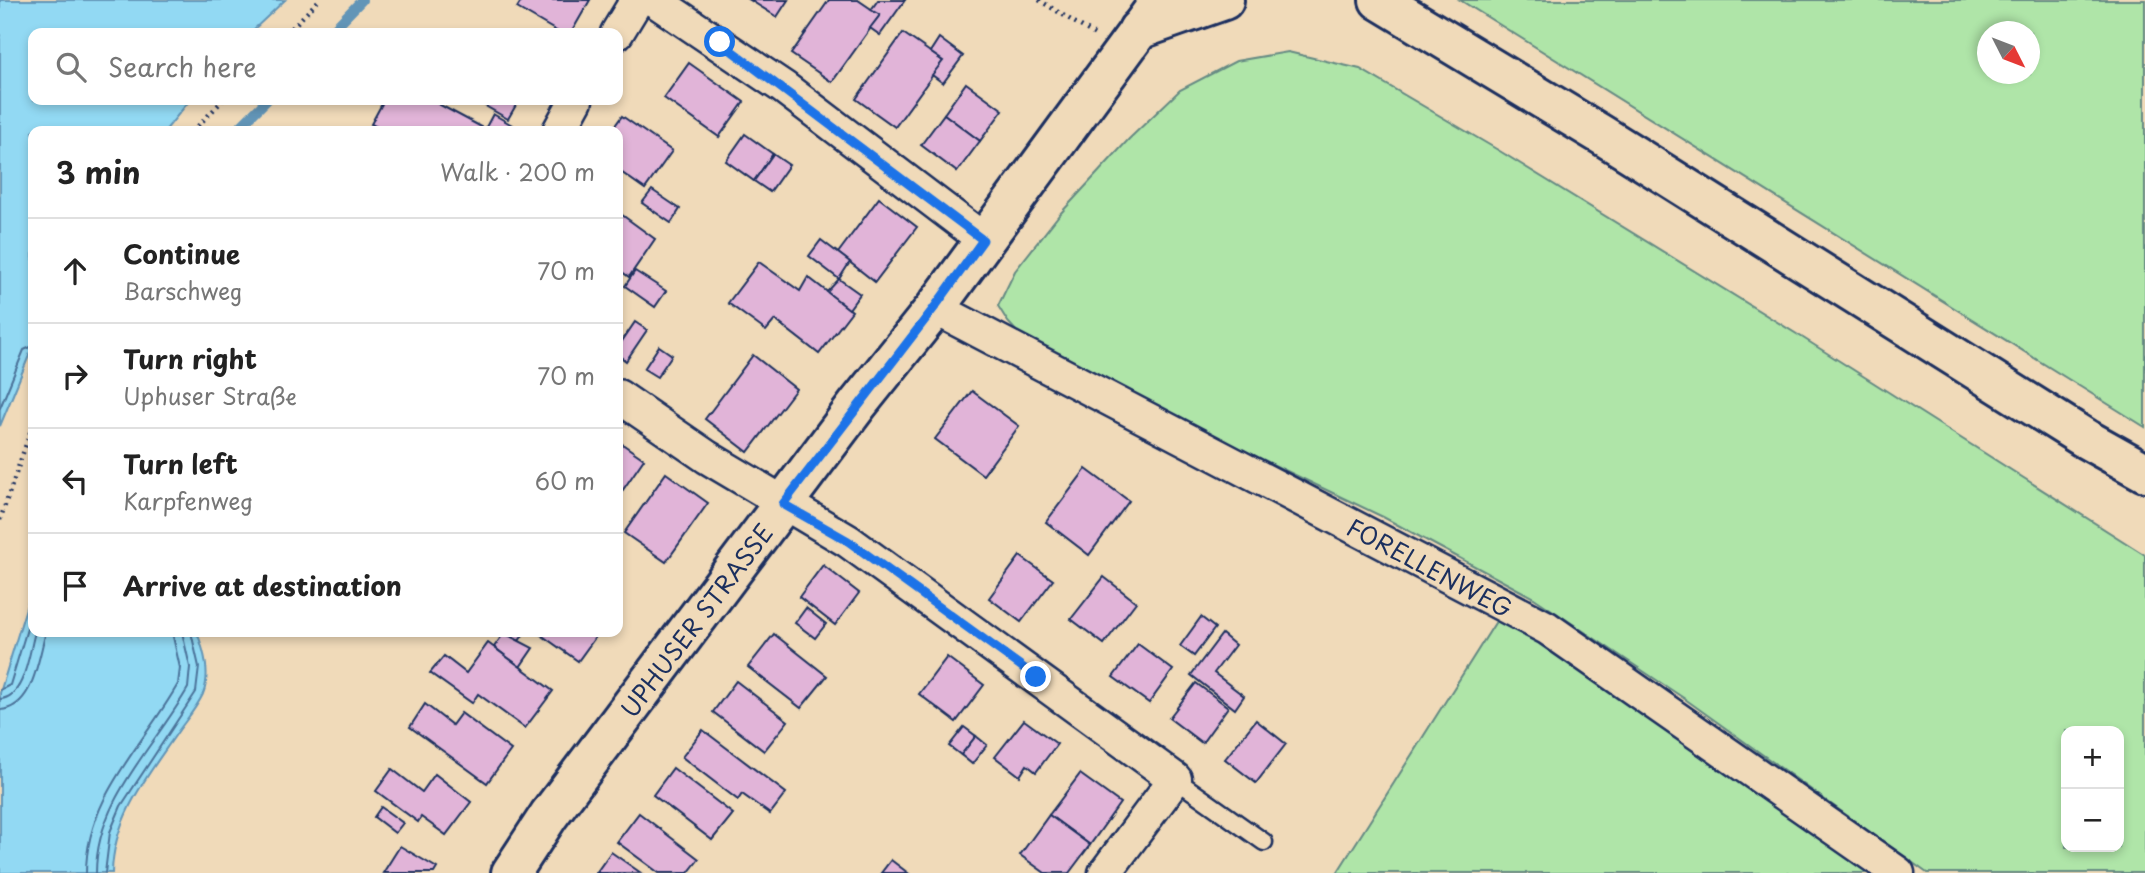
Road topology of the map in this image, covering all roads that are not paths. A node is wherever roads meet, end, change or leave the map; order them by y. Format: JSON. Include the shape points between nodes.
{"nodes":[{"id":1,"x":637,"y":0,"type":"edge"},
{"id":2,"x":654,"y":0,"type":"edge"},
{"id":3,"x":1161,"y":0,"type":"edge"},
{"id":4,"x":1224,"y":0,"type":"edge"},
{"id":5,"x":1380,"y":0,"type":"edge"},
{"id":6,"x":620,"y":28,"type":"edge"},
{"id":7,"x":1130,"y":41,"type":"junction"},
{"id":8,"x":573,"y":105,"type":"edge"},
{"id":9,"x":562,"y":126,"type":"edge"},
{"id":10,"x":983,"y":240,"type":"junction"},
{"id":11,"x":934,"y":308,"type":"junction"},
{"id":12,"x":623,"y":399,"type":"edge"},
{"id":13,"x":2145,"y":472,"type":"edge"},
{"id":14,"x":783,"y":504,"type":"junction"},
{"id":15,"x":1175,"y":779,"type":"junction"},
{"id":16,"x":1264,"y":842,"type":"dead end"},
{"id":17,"x":511,"y":873,"type":"edge"},
{"id":18,"x":1105,"y":873,"type":"edge"},
{"id":19,"x":1898,"y":873,"type":"edge"}],
"edges":[{"from":1,"to":6,"type":"street"},
{"from":2,"to":10,"type":"street","via":[[783,87]]},
{"from":3,"to":7,"type":"main road","name":"UPHUSER STRASSE"},
{"from":4,"to":7,"type":"main road"},
{"from":5,"to":13,"type":"main road"},
{"from":7,"to":10,"type":"main road","name":"UPHUSER STRASSE"},
{"from":8,"to":9,"type":"street"},
{"from":10,"to":11,"type":"main road","name":"UPHUSER STRASSE"},
{"from":11,"to":14,"type":"main road","name":"UPHUSER STRASSE"},
{"from":11,"to":19,"type":"street","name":"FORELLENWEG","via":[[1548,628]]},
{"from":12,"to":14,"type":"street"},
{"from":14,"to":15,"type":"street","via":[[848,541]]},
{"from":14,"to":17,"type":"main road","name":"UPHUSER STRASSE","via":[[549,815]]},
{"from":15,"to":16,"type":"lane"},
{"from":15,"to":18,"type":"street"}]}
